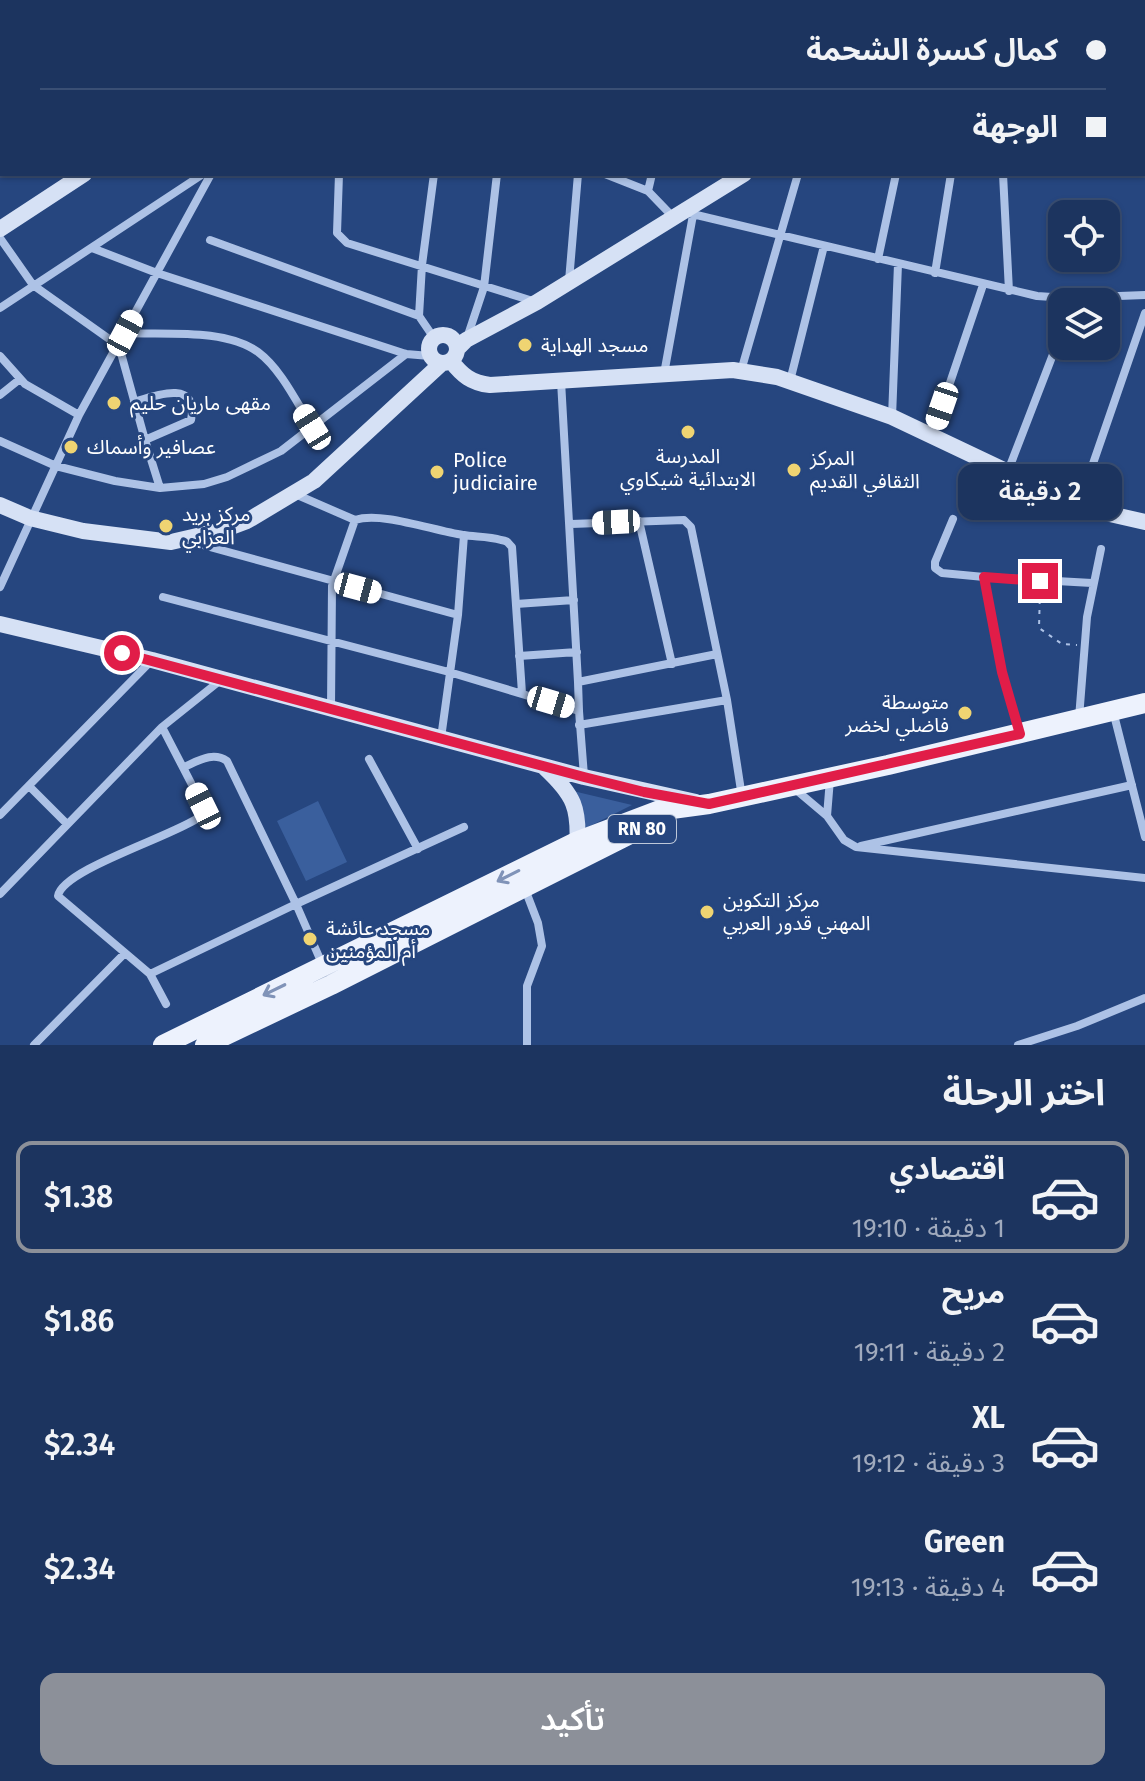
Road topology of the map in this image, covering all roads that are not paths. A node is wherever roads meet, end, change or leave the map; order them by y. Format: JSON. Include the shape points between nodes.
{"nodes":[{"id":1,"x":81,"y":176,"type":"edge"},
{"id":2,"x":200,"y":176,"type":"edge"},
{"id":3,"x":210,"y":176,"type":"edge"},
{"id":4,"x":339,"y":176,"type":"edge"},
{"id":5,"x":434,"y":176,"type":"edge"},
{"id":6,"x":497,"y":176,"type":"edge"},
{"id":7,"x":578,"y":176,"type":"edge"},
{"id":8,"x":610,"y":176,"type":"edge"},
{"id":9,"x":652,"y":176,"type":"edge"},
{"id":10,"x":740,"y":176,"type":"edge"},
{"id":11,"x":797,"y":176,"type":"edge"},
{"id":12,"x":896,"y":176,"type":"edge"},
{"id":13,"x":951,"y":176,"type":"edge"},
{"id":14,"x":1003,"y":176,"type":"edge"},
{"id":15,"x":648,"y":191,"type":"junction"},
{"id":16,"x":683,"y":215,"type":"junction"},
{"id":17,"x":0,"y":229,"type":"edge"},
{"id":18,"x":782,"y":236,"type":"junction"},
{"id":19,"x":0,"y":238,"type":"edge"},
{"id":20,"x":210,"y":240,"type":"dead end"},
{"id":21,"x":824,"y":246,"type":"junction"},
{"id":22,"x":92,"y":248,"type":"junction"},
{"id":23,"x":878,"y":259,"type":"junction"},
{"id":24,"x":898,"y":264,"type":"junction"},
{"id":25,"x":422,"y":265,"type":"junction"},
{"id":26,"x":157,"y":273,"type":"junction"},
{"id":27,"x":935,"y":273,"type":"junction"},
{"id":28,"x":569,"y":283,"type":"junction"},
{"id":29,"x":33,"y":285,"type":"junction"},
{"id":30,"x":983,"y":285,"type":"junction"},
{"id":31,"x":484,"y":287,"type":"junction"},
{"id":32,"x":1009,"y":291,"type":"junction"},
{"id":33,"x":1145,"y":295,"type":"edge"},
{"id":34,"x":1048,"y":297,"type":"edge"},
{"id":35,"x":1120,"y":297,"type":"edge"},
{"id":36,"x":537,"y":302,"type":"junction"},
{"id":37,"x":0,"y":308,"type":"edge"},
{"id":38,"x":1145,"y":313,"type":"edge"},
{"id":39,"x":419,"y":316,"type":"junction"},
{"id":40,"x":125,"y":333,"type":"junction"},
{"id":41,"x":434,"y":338,"type":"junction"},
{"id":42,"x":119,"y":346,"type":"junction"},
{"id":43,"x":406,"y":354,"type":"junction"},
{"id":44,"x":449,"y":354,"type":"junction"},
{"id":45,"x":0,"y":356,"type":"edge"},
{"id":46,"x":1051,"y":360,"type":"edge"},
{"id":47,"x":741,"y":371,"type":"junction"},
{"id":48,"x":663,"y":375,"type":"junction"},
{"id":49,"x":20,"y":379,"type":"junction"},
{"id":50,"x":561,"y":381,"type":"junction"},
{"id":51,"x":790,"y":381,"type":"junction"},
{"id":52,"x":0,"y":395,"type":"edge"},
{"id":53,"x":134,"y":402,"type":"junction"},
{"id":54,"x":79,"y":415,"type":"junction"},
{"id":55,"x":892,"y":417,"type":"junction"},
{"id":56,"x":312,"y":427,"type":"junction"},
{"id":57,"x":932,"y":436,"type":"junction"},
{"id":58,"x":145,"y":440,"type":"junction"},
{"id":59,"x":0,"y":441,"type":"edge"},
{"id":60,"x":56,"y":466,"type":"junction"},
{"id":61,"x":1008,"y":472,"type":"junction"},
{"id":62,"x":160,"y":488,"type":"junction"},
{"id":63,"x":295,"y":493,"type":"junction"},
{"id":64,"x":0,"y":505,"type":"edge"},
{"id":65,"x":1078,"y":508,"type":"junction"},
{"id":66,"x":30,"y":518,"type":"junction"},
{"id":67,"x":953,"y":519,"type":"dead end"},
{"id":68,"x":355,"y":520,"type":"junction"},
{"id":69,"x":639,"y":521,"type":"junction"},
{"id":70,"x":1145,"y":522,"type":"edge"},
{"id":71,"x":571,"y":524,"type":"junction"},
{"id":72,"x":464,"y":535,"type":"junction"},
{"id":73,"x":186,"y":541,"type":"junction"},
{"id":74,"x":1101,"y":549,"type":"dead end"},
{"id":75,"x":984,"y":577,"type":"junction"},
{"id":76,"x":333,"y":581,"type":"junction"},
{"id":77,"x":1,"y":583,"type":"edge"},
{"id":78,"x":1092,"y":583,"type":"junction"},
{"id":79,"x":163,"y":597,"type":"dead end"},
{"id":80,"x":574,"y":600,"type":"junction"},
{"id":81,"x":516,"y":604,"type":"junction"},
{"id":82,"x":458,"y":615,"type":"junction"},
{"id":83,"x":0,"y":624,"type":"edge"},
{"id":84,"x":332,"y":640,"type":"junction"},
{"id":85,"x":577,"y":652,"type":"junction"},
{"id":86,"x":717,"y":654,"type":"junction"},
{"id":87,"x":519,"y":656,"type":"junction"},
{"id":88,"x":152,"y":660,"type":"junction"},
{"id":89,"x":672,"y":664,"type":"junction"},
{"id":90,"x":449,"y":672,"type":"junction"},
{"id":91,"x":222,"y":679,"type":"junction"},
{"id":92,"x":578,"y":682,"type":"junction"},
{"id":93,"x":522,"y":693,"type":"junction"},
{"id":94,"x":727,"y":700,"type":"junction"},
{"id":95,"x":1145,"y":703,"type":"edge"},
{"id":96,"x":331,"y":707,"type":"junction"},
{"id":97,"x":579,"y":711,"type":"junction"},
{"id":98,"x":1113,"y":711,"type":"junction"},
{"id":99,"x":1078,"y":719,"type":"junction"},
{"id":100,"x":579,"y":725,"type":"junction"},
{"id":101,"x":162,"y":727,"type":"junction"},
{"id":102,"x":1020,"y":734,"type":"junction"},
{"id":103,"x":441,"y":738,"type":"junction"},
{"id":104,"x":369,"y":759,"type":"dead end"},
{"id":105,"x":184,"y":767,"type":"junction"},
{"id":106,"x":544,"y":767,"type":"junction"},
{"id":107,"x":584,"y":777,"type":"junction"},
{"id":108,"x":830,"y":778,"type":"junction"},
{"id":109,"x":1132,"y":785,"type":"junction"},
{"id":110,"x":29,"y":786,"type":"junction"},
{"id":111,"x":791,"y":786,"type":"junction"},
{"id":112,"x":742,"y":797,"type":"junction"},
{"id":113,"x":709,"y":804,"type":"junction"},
{"id":114,"x":0,"y":815,"type":"edge"},
{"id":115,"x":827,"y":816,"type":"junction"},
{"id":116,"x":67,"y":824,"type":"junction"},
{"id":117,"x":464,"y":827,"type":"dead end"},
{"id":118,"x":1145,"y":837,"type":"edge"},
{"id":119,"x":856,"y":847,"type":"junction"},
{"id":120,"x":418,"y":849,"type":"junction"},
{"id":121,"x":577,"y":850,"type":"junction"},
{"id":122,"x":1145,"y":878,"type":"edge"},
{"id":123,"x":524,"y":889,"type":"junction"},
{"id":124,"x":0,"y":894,"type":"edge"},
{"id":125,"x":296,"y":904,"type":"junction"},
{"id":126,"x":424,"y":929,"type":"junction"},
{"id":127,"x":124,"y":954,"type":"junction"},
{"id":128,"x":150,"y":974,"type":"junction"},
{"id":129,"x":327,"y":976,"type":"junction"},
{"id":130,"x":1145,"y":998,"type":"edge"},
{"id":131,"x":166,"y":1004,"type":"dead end"},
{"id":132,"x":34,"y":1045,"type":"edge"},
{"id":133,"x":163,"y":1045,"type":"edge"},
{"id":134,"x":205,"y":1045,"type":"edge"},
{"id":135,"x":527,"y":1045,"type":"edge"},
{"id":136,"x":1018,"y":1045,"type":"edge"}],
"edges":[{"from":1,"to":17,"type":"street"},
{"from":2,"to":22,"type":"street"},
{"from":3,"to":26,"type":"street"},
{"from":4,"to":25,"type":"street","via":[[341,239]]},
{"from":5,"to":25,"type":"street"},
{"from":6,"to":31,"type":"street"},
{"from":7,"to":28,"type":"street"},
{"from":8,"to":15,"type":"street"},
{"from":9,"to":15,"type":"street"},
{"from":10,"to":16,"type":"street"},
{"from":11,"to":18,"type":"street"},
{"from":12,"to":23,"type":"street"},
{"from":13,"to":27,"type":"street"},
{"from":14,"to":32,"type":"street"},
{"from":15,"to":16,"type":"street"},
{"from":16,"to":18,"type":"street"},
{"from":16,"to":28,"type":"street"},
{"from":16,"to":48,"type":"street"},
{"from":18,"to":21,"type":"street"},
{"from":18,"to":47,"type":"street"},
{"from":19,"to":29,"type":"street"},
{"from":20,"to":39,"type":"street"},
{"from":21,"to":23,"type":"street"},
{"from":21,"to":51,"type":"street"},
{"from":22,"to":26,"type":"street"},
{"from":22,"to":29,"type":"street"},
{"from":23,"to":24,"type":"street"},
{"from":24,"to":27,"type":"street"},
{"from":24,"to":55,"type":"street"},
{"from":25,"to":31,"type":"street"},
{"from":25,"to":39,"type":"street"},
{"from":26,"to":40,"type":"street"},
{"from":26,"to":43,"type":"street"},
{"from":27,"to":30,"type":"street"},
{"from":28,"to":36,"type":"street"},
{"from":29,"to":37,"type":"street"},
{"from":29,"to":42,"type":"street"},
{"from":30,"to":32,"type":"street"},
{"from":30,"to":57,"type":"street"},
{"from":31,"to":36,"type":"street"},
{"from":31,"to":44,"type":"street"},
{"from":32,"to":34,"type":"street"},
{"from":33,"to":35,"type":"street"},
{"from":36,"to":44,"type":"street"},
{"from":38,"to":65,"type":"street"},
{"from":39,"to":41,"type":"street"},
{"from":40,"to":42,"type":"street"},
{"from":40,"to":56,"type":"street","via":[[211,335],[237,341],[259,353]]},
{"from":41,"to":44,"type":"street","via":[[429,346]]},
{"from":41,"to":44,"type":"street","via":[[451,337]]},
{"from":42,"to":53,"type":"street"},
{"from":42,"to":54,"type":"street"},
{"from":43,"to":44,"type":"street"},
{"from":43,"to":56,"type":"street"},
{"from":44,"to":50,"type":"street","via":[[462,374],[481,384]]},
{"from":44,"to":63,"type":"street"},
{"from":45,"to":49,"type":"street"},
{"from":46,"to":61,"type":"street"},
{"from":47,"to":48,"type":"street"},
{"from":47,"to":51,"type":"street"},
{"from":48,"to":50,"type":"street"},
{"from":49,"to":52,"type":"street"},
{"from":49,"to":54,"type":"street"},
{"from":50,"to":71,"type":"street"},
{"from":51,"to":55,"type":"street"},
{"from":53,"to":58,"type":"street"},
{"from":53,"to":58,"type":"street","via":[[177,392],[190,402],[191,420]]},
{"from":54,"to":60,"type":"street"},
{"from":55,"to":57,"type":"street"},
{"from":56,"to":62,"type":"street","via":[[281,451],[227,477]]},
{"from":57,"to":61,"type":"street"},
{"from":58,"to":62,"type":"street"},
{"from":59,"to":60,"type":"street"},
{"from":60,"to":62,"type":"street"},
{"from":60,"to":66,"type":"street"},
{"from":61,"to":65,"type":"street"},
{"from":63,"to":68,"type":"street"},
{"from":63,"to":73,"type":"street","via":[[247,521]]},
{"from":64,"to":66,"type":"street"},
{"from":65,"to":70,"type":"street"},
{"from":66,"to":73,"type":"street","via":[[98,533]]},
{"from":66,"to":77,"type":"street"},
{"from":67,"to":75,"type":"street","via":[[935,568]]},
{"from":68,"to":72,"type":"street","via":[[391,520]]},
{"from":68,"to":76,"type":"street"},
{"from":69,"to":71,"type":"street"},
{"from":69,"to":86,"type":"street","via":[[684,520],[691,527]]},
{"from":69,"to":89,"type":"street"},
{"from":71,"to":80,"type":"street"},
{"from":72,"to":81,"type":"street","via":[[509,543]]},
{"from":72,"to":82,"type":"street"},
{"from":73,"to":76,"type":"street"},
{"from":74,"to":78,"type":"street"},
{"from":75,"to":78,"type":"street"},
{"from":75,"to":102,"type":"street"},
{"from":76,"to":82,"type":"street"},
{"from":76,"to":84,"type":"street"},
{"from":78,"to":99,"type":"street"},
{"from":79,"to":84,"type":"street"},
{"from":80,"to":81,"type":"street"},
{"from":80,"to":85,"type":"street"},
{"from":81,"to":87,"type":"street"},
{"from":82,"to":90,"type":"street"},
{"from":83,"to":88,"type":"street"},
{"from":84,"to":90,"type":"street"},
{"from":84,"to":96,"type":"street"},
{"from":85,"to":87,"type":"street"},
{"from":85,"to":92,"type":"street"},
{"from":86,"to":89,"type":"street"},
{"from":86,"to":94,"type":"street"},
{"from":87,"to":93,"type":"street"},
{"from":88,"to":91,"type":"street"},
{"from":88,"to":110,"type":"street"},
{"from":89,"to":92,"type":"street"},
{"from":90,"to":93,"type":"street"},
{"from":90,"to":103,"type":"street"},
{"from":91,"to":96,"type":"street"},
{"from":91,"to":101,"type":"street"},
{"from":92,"to":97,"type":"street"},
{"from":93,"to":97,"type":"street"},
{"from":94,"to":100,"type":"street"},
{"from":94,"to":112,"type":"street"},
{"from":95,"to":98,"type":"main road","number":"RN 80"},
{"from":96,"to":103,"type":"street"},
{"from":97,"to":100,"type":"street"},
{"from":98,"to":99,"type":"main road","number":"RN 80"},
{"from":98,"to":109,"type":"street"},
{"from":99,"to":102,"type":"main road","number":"RN 80"},
{"from":100,"to":107,"type":"street"},
{"from":101,"to":105,"type":"street"},
{"from":101,"to":116,"type":"street"},
{"from":102,"to":108,"type":"main road","number":"RN 80"},
{"from":103,"to":106,"type":"street"},
{"from":104,"to":120,"type":"street"},
{"from":105,"to":125,"type":"street","via":[[212,756],[227,761]]},
{"from":105,"to":127,"type":"street","via":[[203,806],[201,816],[109,859],[59,891],[60,900]]},
{"from":106,"to":107,"type":"street"},
{"from":106,"to":121,"type":"street","via":[[571,795],[578,817]]},
{"from":107,"to":113,"type":"street"},
{"from":108,"to":111,"type":"main road","number":"RN 80"},
{"from":108,"to":115,"type":"street"},
{"from":109,"to":118,"type":"street"},
{"from":109,"to":119,"type":"street"},
{"from":110,"to":114,"type":"street"},
{"from":110,"to":116,"type":"street"},
{"from":111,"to":112,"type":"main road","number":"RN 80"},
{"from":111,"to":115,"type":"street"},
{"from":112,"to":113,"type":"main road","number":"RN 80"},
{"from":113,"to":121,"type":"main road","number":"RN 80","via":[[657,811]]},
{"from":115,"to":119,"type":"street"},
{"from":116,"to":124,"type":"street"},
{"from":117,"to":120,"type":"street"},
{"from":119,"to":122,"type":"street"},
{"from":120,"to":125,"type":"street"},
{"from":121,"to":123,"type":"main road","number":"RN 80"},
{"from":121,"to":126,"type":"main road","number":"RN 80","one_way":true},
{"from":123,"to":126,"type":"main road","number":"RN 80"},
{"from":123,"to":135,"type":"street","via":[[542,946],[527,986]]},
{"from":125,"to":128,"type":"street"},
{"from":125,"to":129,"type":"street"},
{"from":126,"to":129,"type":"main road","number":"RN 80"},
{"from":127,"to":128,"type":"street"},
{"from":127,"to":132,"type":"street"},
{"from":128,"to":131,"type":"street"},
{"from":129,"to":133,"type":"main road","number":"RN 80","one_way":true},
{"from":129,"to":134,"type":"main road","number":"RN 80"},
{"from":130,"to":136,"type":"street"}]}
